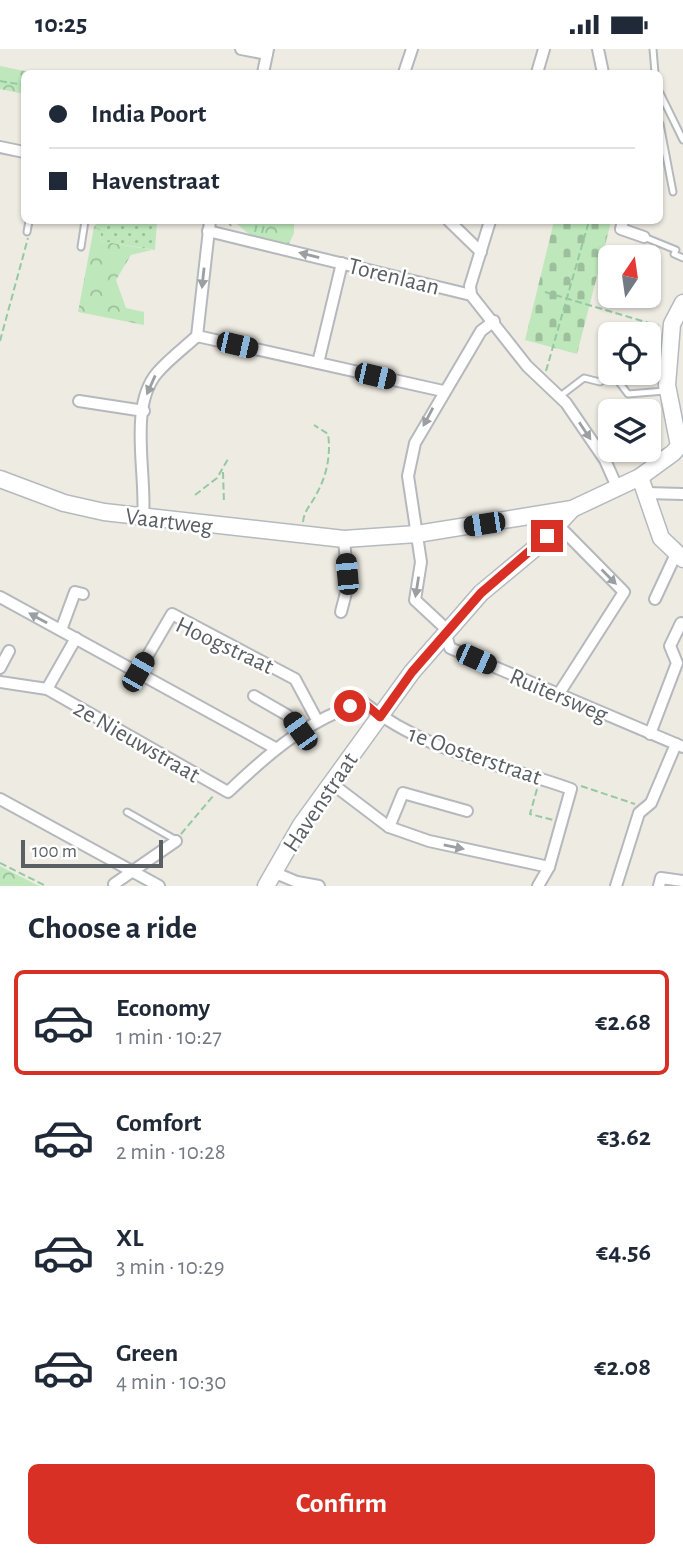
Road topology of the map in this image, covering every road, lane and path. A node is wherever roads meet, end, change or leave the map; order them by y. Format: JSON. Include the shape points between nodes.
{"nodes":[{"id":1,"x":241,"y":49,"type":"edge"},
{"id":2,"x":412,"y":49,"type":"edge"},
{"id":3,"x":544,"y":49,"type":"edge"},
{"id":4,"x":598,"y":49,"type":"edge"},
{"id":5,"x":653,"y":49,"type":"edge"},
{"id":6,"x":267,"y":52,"type":"edge"},
{"id":7,"x":264,"y":70,"type":"edge"},
{"id":8,"x":405,"y":70,"type":"edge"},
{"id":9,"x":538,"y":70,"type":"edge"},
{"id":10,"x":602,"y":70,"type":"edge"},
{"id":11,"x":655,"y":70,"type":"edge"},
{"id":12,"x":0,"y":81,"type":"edge"},
{"id":13,"x":21,"y":84,"type":"edge"},
{"id":14,"x":663,"y":99,"type":"edge"},
{"id":15,"x":663,"y":140,"type":"edge"},
{"id":16,"x":683,"y":140,"type":"edge"},
{"id":17,"x":0,"y":148,"type":"edge"},
{"id":18,"x":21,"y":152,"type":"edge"},
{"id":19,"x":673,"y":192,"type":"dead end"},
{"id":20,"x":28,"y":224,"type":"edge"},
{"id":21,"x":85,"y":224,"type":"edge"},
{"id":22,"x":256,"y":224,"type":"edge"},
{"id":23,"x":268,"y":224,"type":"edge"},
{"id":24,"x":452,"y":224,"type":"edge"},
{"id":25,"x":489,"y":224,"type":"edge"},
{"id":26,"x":588,"y":224,"type":"edge"},
{"id":27,"x":622,"y":224,"type":"edge"},
{"id":28,"x":264,"y":225,"type":"joint"},
{"id":29,"x":209,"y":226,"type":"edge"},
{"id":30,"x":27,"y":232,"type":"joint"},
{"id":31,"x":644,"y":237,"type":"joint"},
{"id":32,"x":81,"y":247,"type":"dead end"},
{"id":33,"x":481,"y":252,"type":"junction"},
{"id":34,"x":683,"y":258,"type":"edge"},
{"id":35,"x":342,"y":263,"type":"junction"},
{"id":36,"x":545,"y":292,"type":"dead end"},
{"id":37,"x":471,"y":295,"type":"junction"},
{"id":38,"x":568,"y":298,"type":"junction"},
{"id":39,"x":683,"y":303,"type":"edge"},
{"id":40,"x":494,"y":321,"type":"junction"},
{"id":41,"x":666,"y":328,"type":"dead end"},
{"id":42,"x":197,"y":336,"type":"junction"},
{"id":43,"x":0,"y":341,"type":"edge"},
{"id":44,"x":318,"y":363,"type":"junction"},
{"id":45,"x":542,"y":381,"type":"junction"},
{"id":46,"x":443,"y":391,"type":"junction"},
{"id":47,"x":666,"y":391,"type":"junction"},
{"id":48,"x":559,"y":397,"type":"junction"},
{"id":49,"x":79,"y":401,"type":"dead end"},
{"id":50,"x":144,"y":411,"type":"junction"},
{"id":51,"x":314,"y":425,"type":"dead end"},
{"id":52,"x":681,"y":436,"type":"edge"},
{"id":53,"x":228,"y":459,"type":"dead end"},
{"id":54,"x":222,"y":471,"type":"junction"},
{"id":55,"x":640,"y":477,"type":"junction"},
{"id":56,"x":2,"y":481,"type":"edge"},
{"id":57,"x":617,"y":487,"type":"junction"},
{"id":58,"x":646,"y":493,"type":"junction"},
{"id":59,"x":683,"y":494,"type":"edge"},
{"id":60,"x":195,"y":495,"type":"dead end"},
{"id":61,"x":224,"y":503,"type":"dead end"},
{"id":62,"x":572,"y":509,"type":"junction"},
{"id":63,"x":543,"y":514,"type":"junction"},
{"id":64,"x":143,"y":517,"type":"junction"},
{"id":65,"x":555,"y":530,"type":"junction"},
{"id":66,"x":417,"y":534,"type":"junction"},
{"id":67,"x":301,"y":536,"type":"junction"},
{"id":68,"x":344,"y":539,"type":"junction"},
{"id":69,"x":681,"y":555,"type":"edge"},
{"id":70,"x":83,"y":594,"type":"dead end"},
{"id":71,"x":0,"y":597,"type":"edge"},
{"id":72,"x":655,"y":599,"type":"dead end"},
{"id":73,"x":341,"y":612,"type":"dead end"},
{"id":74,"x":681,"y":623,"type":"edge"},
{"id":75,"x":61,"y":630,"type":"junction"},
{"id":76,"x":444,"y":630,"type":"junction"},
{"id":77,"x":76,"y":638,"type":"junction"},
{"id":78,"x":9,"y":651,"type":"dead end"},
{"id":79,"x":680,"y":664,"type":"edge"},
{"id":80,"x":0,"y":668,"type":"edge"},
{"id":81,"x":138,"y":672,"type":"junction"},
{"id":82,"x":0,"y":682,"type":"edge"},
{"id":83,"x":47,"y":689,"type":"junction"},
{"id":84,"x":558,"y":695,"type":"junction"},
{"id":85,"x":254,"y":696,"type":"dead end"},
{"id":86,"x":380,"y":717,"type":"junction"},
{"id":87,"x":317,"y":720,"type":"junction"},
{"id":88,"x":300,"y":731,"type":"junction"},
{"id":89,"x":650,"y":734,"type":"junction"},
{"id":90,"x":680,"y":746,"type":"edge"},
{"id":91,"x":275,"y":748,"type":"junction"},
{"id":92,"x":540,"y":778,"type":"junction"},
{"id":93,"x":331,"y":783,"type":"junction"},
{"id":94,"x":571,"y":789,"type":"junction"},
{"id":95,"x":224,"y":790,"type":"junction"},
{"id":96,"x":0,"y":799,"type":"edge"},
{"id":97,"x":646,"y":807,"type":"junction"},
{"id":98,"x":467,"y":811,"type":"dead end"},
{"id":99,"x":127,"y":812,"type":"dead end"},
{"id":100,"x":562,"y":823,"type":"junction"},
{"id":101,"x":389,"y":827,"type":"junction"},
{"id":102,"x":176,"y":841,"type":"junction"},
{"id":103,"x":0,"y":863,"type":"edge"},
{"id":104,"x":549,"y":867,"type":"junction"},
{"id":105,"x":132,"y":871,"type":"junction"},
{"id":106,"x":270,"y":879,"type":"edge"},
{"id":107,"x":683,"y":881,"type":"edge"},
{"id":108,"x":114,"y":884,"type":"edge"},
{"id":109,"x":46,"y":886,"type":"edge"},
{"id":110,"x":159,"y":886,"type":"edge"},
{"id":111,"x":319,"y":886,"type":"edge"},
{"id":112,"x":538,"y":886,"type":"edge"},
{"id":113,"x":616,"y":886,"type":"edge"},
{"id":114,"x":659,"y":886,"type":"edge"}],
"edges":[{"from":1,"to":6,"type":"street"},
{"from":2,"to":8,"type":"street"},
{"from":3,"to":9,"type":"street"},
{"from":4,"to":10,"type":"street"},
{"from":5,"to":11,"type":"lane"},
{"from":6,"to":7,"type":"street"},
{"from":12,"to":13,"type":"path"},
{"from":14,"to":16,"type":"lane"},
{"from":15,"to":19,"type":"lane"},
{"from":17,"to":18,"type":"street"},
{"from":20,"to":30,"type":"lane"},
{"from":21,"to":32,"type":"lane"},
{"from":22,"to":28,"type":"path","via":[[255,232],[262,234]]},
{"from":23,"to":28,"type":"path"},
{"from":24,"to":33,"type":"street"},
{"from":25,"to":33,"type":"street"},
{"from":26,"to":38,"type":"path"},
{"from":27,"to":31,"type":"street","via":[[621,229]]},
{"from":35,"to":29,"type":"street","name":"Torenlaan","one_way":true},
{"from":29,"to":42,"type":"street","one_way":true},
{"from":30,"to":43,"type":"path","via":[[29,244]]},
{"from":31,"to":34,"type":"lane","via":[[676,250],[674,254]]},
{"from":33,"to":37,"type":"street"},
{"from":35,"to":37,"type":"street","name":"Torenlaan"},
{"from":35,"to":44,"type":"street"},
{"from":36,"to":38,"type":"path"},
{"from":37,"to":40,"type":"street","name":"Torenlaan"},
{"from":38,"to":41,"type":"path"},
{"from":38,"to":45,"type":"path"},
{"from":39,"to":47,"type":"street","via":[[672,324]]},
{"from":40,"to":45,"type":"street","name":"Torenlaan"},
{"from":40,"to":46,"type":"street","name":"Ruitersweg","via":[[481,331]]},
{"from":42,"to":44,"type":"street"},
{"from":42,"to":50,"type":"street","one_way":true,"via":[[157,373]]},
{"from":44,"to":46,"type":"street"},
{"from":45,"to":48,"type":"street","name":"Torenlaan"},
{"from":46,"to":66,"type":"street","name":"Ruitersweg","one_way":true,"via":[[415,443],[408,475]]},
{"from":47,"to":48,"type":"lane","via":[[628,394],[612,374],[600,382],[584,378]]},
{"from":47,"to":52,"type":"street"},
{"from":48,"to":57,"type":"street","name":"Torenlaan","one_way":true,"via":[[605,460]]},
{"from":49,"to":50,"type":"street"},
{"from":50,"to":64,"type":"street"},
{"from":51,"to":67,"type":"path","via":[[328,434],[331,451],[321,487],[304,512]]},
{"from":52,"to":55,"type":"street","name":"Vaartweg","via":[[673,453]]},
{"from":53,"to":54,"type":"path","name":"Vaartweg"},
{"from":54,"to":60,"type":"path","name":"Vaartweg"},
{"from":54,"to":61,"type":"path","name":"Vaartweg"},
{"from":55,"to":57,"type":"street","name":"Vaartweg"},
{"from":55,"to":58,"type":"street"},
{"from":56,"to":64,"type":"street","name":"Vaartweg","via":[[64,503]]},
{"from":57,"to":62,"type":"street","name":"Vaartweg"},
{"from":58,"to":59,"type":"street"},
{"from":58,"to":69,"type":"street","via":[[664,543]]},
{"from":62,"to":63,"type":"street","name":"Vaartweg"},
{"from":62,"to":65,"type":"street","name":"Havenstraat"},
{"from":63,"to":65,"type":"street"},
{"from":63,"to":66,"type":"street","name":"Vaartweg"},
{"from":64,"to":67,"type":"street","name":"Vaartweg"},
{"from":65,"to":76,"type":"street","name":"Havenstraat"},
{"from":65,"to":84,"type":"street","one_way":true,"via":[[624,592]]},
{"from":66,"to":68,"type":"street","name":"Vaartweg"},
{"from":66,"to":76,"type":"street","name":"Ruitersweg","one_way":true,"via":[[421,562],[415,600]]},
{"from":67,"to":68,"type":"street","name":"Vaartweg"},
{"from":68,"to":73,"type":"street","via":[[348,585]]},
{"from":69,"to":72,"type":"street"},
{"from":70,"to":75,"type":"street","via":[[75,591]]},
{"from":75,"to":71,"type":"street","one_way":true},
{"from":74,"to":79,"type":"street","via":[[670,646]]},
{"from":75,"to":77,"type":"street"},
{"from":76,"to":84,"type":"street","name":"Ruitersweg","via":[[450,648]]},
{"from":76,"to":86,"type":"street","name":"Havenstraat"},
{"from":77,"to":81,"type":"street"},
{"from":77,"to":83,"type":"street"},
{"from":78,"to":80,"type":"street"},
{"from":79,"to":89,"type":"street"},
{"from":81,"to":87,"type":"street","name":"Hoogstraat","via":[[172,614],[295,679]]},
{"from":81,"to":91,"type":"street"},
{"from":82,"to":83,"type":"street"},
{"from":83,"to":95,"type":"street","name":"2e Nieuwstraat"},
{"from":84,"to":89,"type":"street","name":"Ruitersweg"},
{"from":85,"to":88,"type":"street","via":[[287,715]]},
{"from":86,"to":87,"type":"street","name":"1e Oosterstraat","via":[[363,702]]},
{"from":86,"to":92,"type":"street","name":"1e Oosterstraat","via":[[445,749]]},
{"from":86,"to":93,"type":"street","name":"Havenstraat"},
{"from":87,"to":88,"type":"street"},
{"from":88,"to":91,"type":"street"},
{"from":89,"to":90,"type":"street","name":"Ruitersweg"},
{"from":90,"to":97,"type":"street"},
{"from":91,"to":95,"type":"street"},
{"from":92,"to":94,"type":"street","name":"1e Oosterstraat"},
{"from":92,"to":100,"type":"path","via":[[530,814]]},
{"from":93,"to":101,"type":"street"},
{"from":93,"to":106,"type":"street","name":"Havenstraat"},
{"from":94,"to":97,"type":"path","name":"1e Oosterstraat","via":[[576,784]]},
{"from":94,"to":100,"type":"street","name":"1e Oosterstraat"},
{"from":95,"to":102,"type":"path"},
{"from":96,"to":105,"type":"street"},
{"from":97,"to":113,"type":"street","via":[[639,813]]},
{"from":98,"to":101,"type":"street","via":[[403,793]]},
{"from":99,"to":102,"type":"lane"},
{"from":100,"to":104,"type":"street","name":"1e Oosterstraat"},
{"from":101,"to":104,"type":"street","one_way":true,"via":[[429,841]]},
{"from":102,"to":105,"type":"street"},
{"from":103,"to":109,"type":"path"},
{"from":104,"to":112,"type":"street","name":"1e Oosterstraat"},
{"from":105,"to":108,"type":"street"},
{"from":105,"to":110,"type":"street"},
{"from":106,"to":111,"type":"street"},
{"from":107,"to":114,"type":"street","via":[[661,879]]}]}
